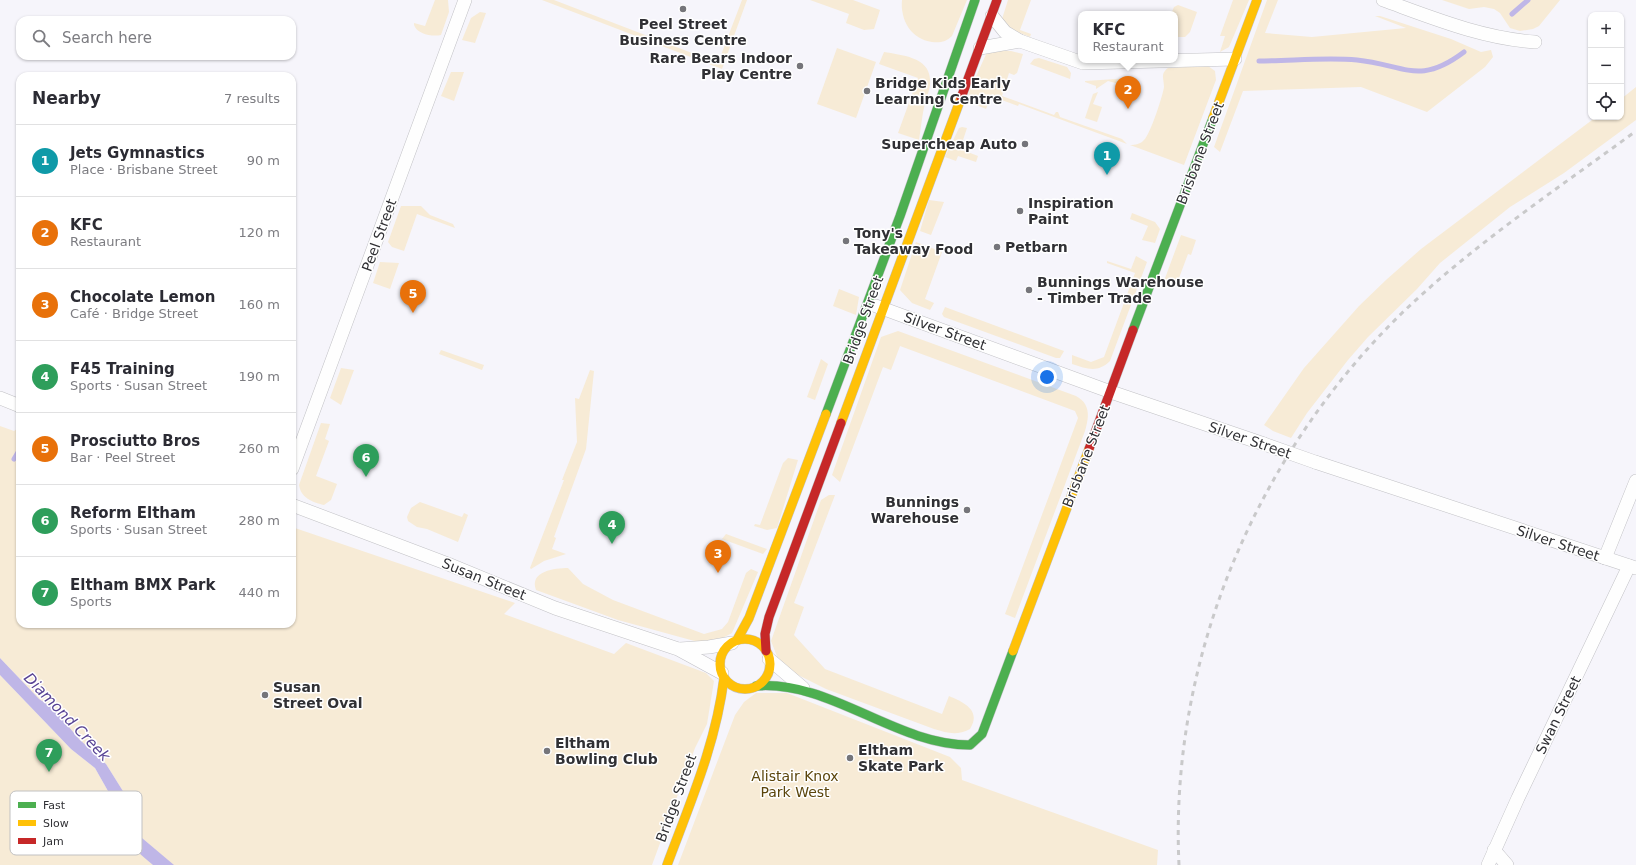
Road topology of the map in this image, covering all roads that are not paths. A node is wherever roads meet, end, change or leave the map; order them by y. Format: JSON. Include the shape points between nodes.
{"nodes":[{"id":1,"x":466,"y":0,"type":"edge"},
{"id":2,"x":975,"y":0,"type":"edge"},
{"id":3,"x":997,"y":0,"type":"edge"},
{"id":4,"x":1257,"y":0,"type":"edge"},
{"id":5,"x":1383,"y":0,"type":"edge"},
{"id":6,"x":992,"y":16,"type":"junction"},
{"id":7,"x":1020,"y":41,"type":"junction"},
{"id":8,"x":1535,"y":42,"type":"dead end"},
{"id":9,"x":980,"y":48,"type":"junction"},
{"id":10,"x":1235,"y":59,"type":"junction"},
{"id":11,"x":1078,"y":61,"type":"edge"},
{"id":12,"x":1178,"y":61,"type":"edge"},
{"id":13,"x":1083,"y":63,"type":"edge"},
{"id":14,"x":1133,"y":63,"type":"edge"},
{"id":15,"x":868,"y":303,"type":"junction"},
{"id":16,"x":882,"y":308,"type":"junction"},
{"id":17,"x":1110,"y":392,"type":"junction"},
{"id":18,"x":0,"y":398,"type":"edge"},
{"id":19,"x":16,"y":404,"type":"edge"},
{"id":20,"x":296,"y":458,"type":"edge"},
{"id":21,"x":1636,"y":481,"type":"edge"},
{"id":22,"x":296,"y":507,"type":"edge"},
{"id":23,"x":1605,"y":558,"type":"junction"},
{"id":24,"x":1633,"y":567,"type":"edge"},
{"id":25,"x":734,"y":642,"type":"junction"},
{"id":26,"x":678,"y":649,"type":"junction"},
{"id":27,"x":768,"y":655,"type":"junction"},
{"id":28,"x":723,"y":675,"type":"junction"},
{"id":29,"x":753,"y":687,"type":"junction"},
{"id":30,"x":806,"y":690,"type":"junction"},
{"id":31,"x":741,"y":697,"type":"dead end"},
{"id":32,"x":727,"y":716,"type":"dead end"},
{"id":33,"x":713,"y":742,"type":"junction"},
{"id":34,"x":1494,"y":850,"type":"junction"},
{"id":35,"x":666,"y":865,"type":"edge"},
{"id":36,"x":1488,"y":865,"type":"edge"},
{"id":37,"x":1507,"y":865,"type":"edge"}],
"edges":[{"from":1,"to":20,"type":"street","name":"Peel Street"},
{"from":2,"to":15,"type":"main road","name":"Bridge Street"},
{"from":3,"to":6,"type":"main road","name":"Bridge Street"},
{"from":4,"to":10,"type":"main road","name":"Brisbane Street"},
{"from":5,"to":8,"type":"street","via":[[1471,31],[1507,40]]},
{"from":6,"to":7,"type":"street","via":[[1000,28]]},
{"from":6,"to":9,"type":"main road","name":"Bridge Street"},
{"from":7,"to":9,"type":"street"},
{"from":7,"to":11,"type":"street"},
{"from":9,"to":16,"type":"main road","name":"Bridge Street"},
{"from":10,"to":12,"type":"street"},
{"from":10,"to":17,"type":"main road","name":"Brisbane Street"},
{"from":13,"to":14,"type":"street"},
{"from":15,"to":16,"type":"street","name":"Silver Street"},
{"from":15,"to":25,"type":"main road","name":"Bridge Street","via":[[749,618]]},
{"from":16,"to":17,"type":"street","name":"Silver Street"},
{"from":16,"to":27,"type":"main road","name":"Bridge Street","via":[[769,617],[765,634]]},
{"from":17,"to":23,"type":"street","name":"Silver Street","bridge":true},
{"from":17,"to":30,"type":"main road","name":"Brisbane Street","via":[[985,727],[978,739],[965,746],[948,744]]},
{"from":18,"to":19,"type":"street"},
{"from":21,"to":23,"type":"street"},
{"from":22,"to":26,"type":"street","name":"Susan Street","via":[[441,561],[555,608]]},
{"from":23,"to":24,"type":"street","name":"Silver Street"},
{"from":24,"to":34,"type":"street","name":"Swan Street"},
{"from":25,"to":26,"type":"street","name":"Susan Street"},
{"from":25,"to":27,"type":"main road","via":[[747,639],[755,641]]},
{"from":25,"to":28,"type":"main road","via":[[726,647],[720,659]]},
{"from":26,"to":28,"type":"street","name":"Susan Street"},
{"from":27,"to":29,"type":"main road","via":[[770,667],[767,675]]},
{"from":27,"to":30,"type":"street","name":"Brisbane Street"},
{"from":28,"to":29,"type":"main road","via":[[736,687]]},
{"from":28,"to":33,"type":"main road","name":"Bridge Street","via":[[720,710]]},
{"from":29,"to":30,"type":"main road","name":"Brisbane Street","via":[[778,684]]},
{"from":29,"to":31,"type":"main road"},
{"from":32,"to":33,"type":"main road","name":"Bridge Street"},
{"from":33,"to":35,"type":"main road","name":"Bridge Street"},
{"from":34,"to":36,"type":"street","name":"Swan Street"},
{"from":34,"to":37,"type":"street"}]}
